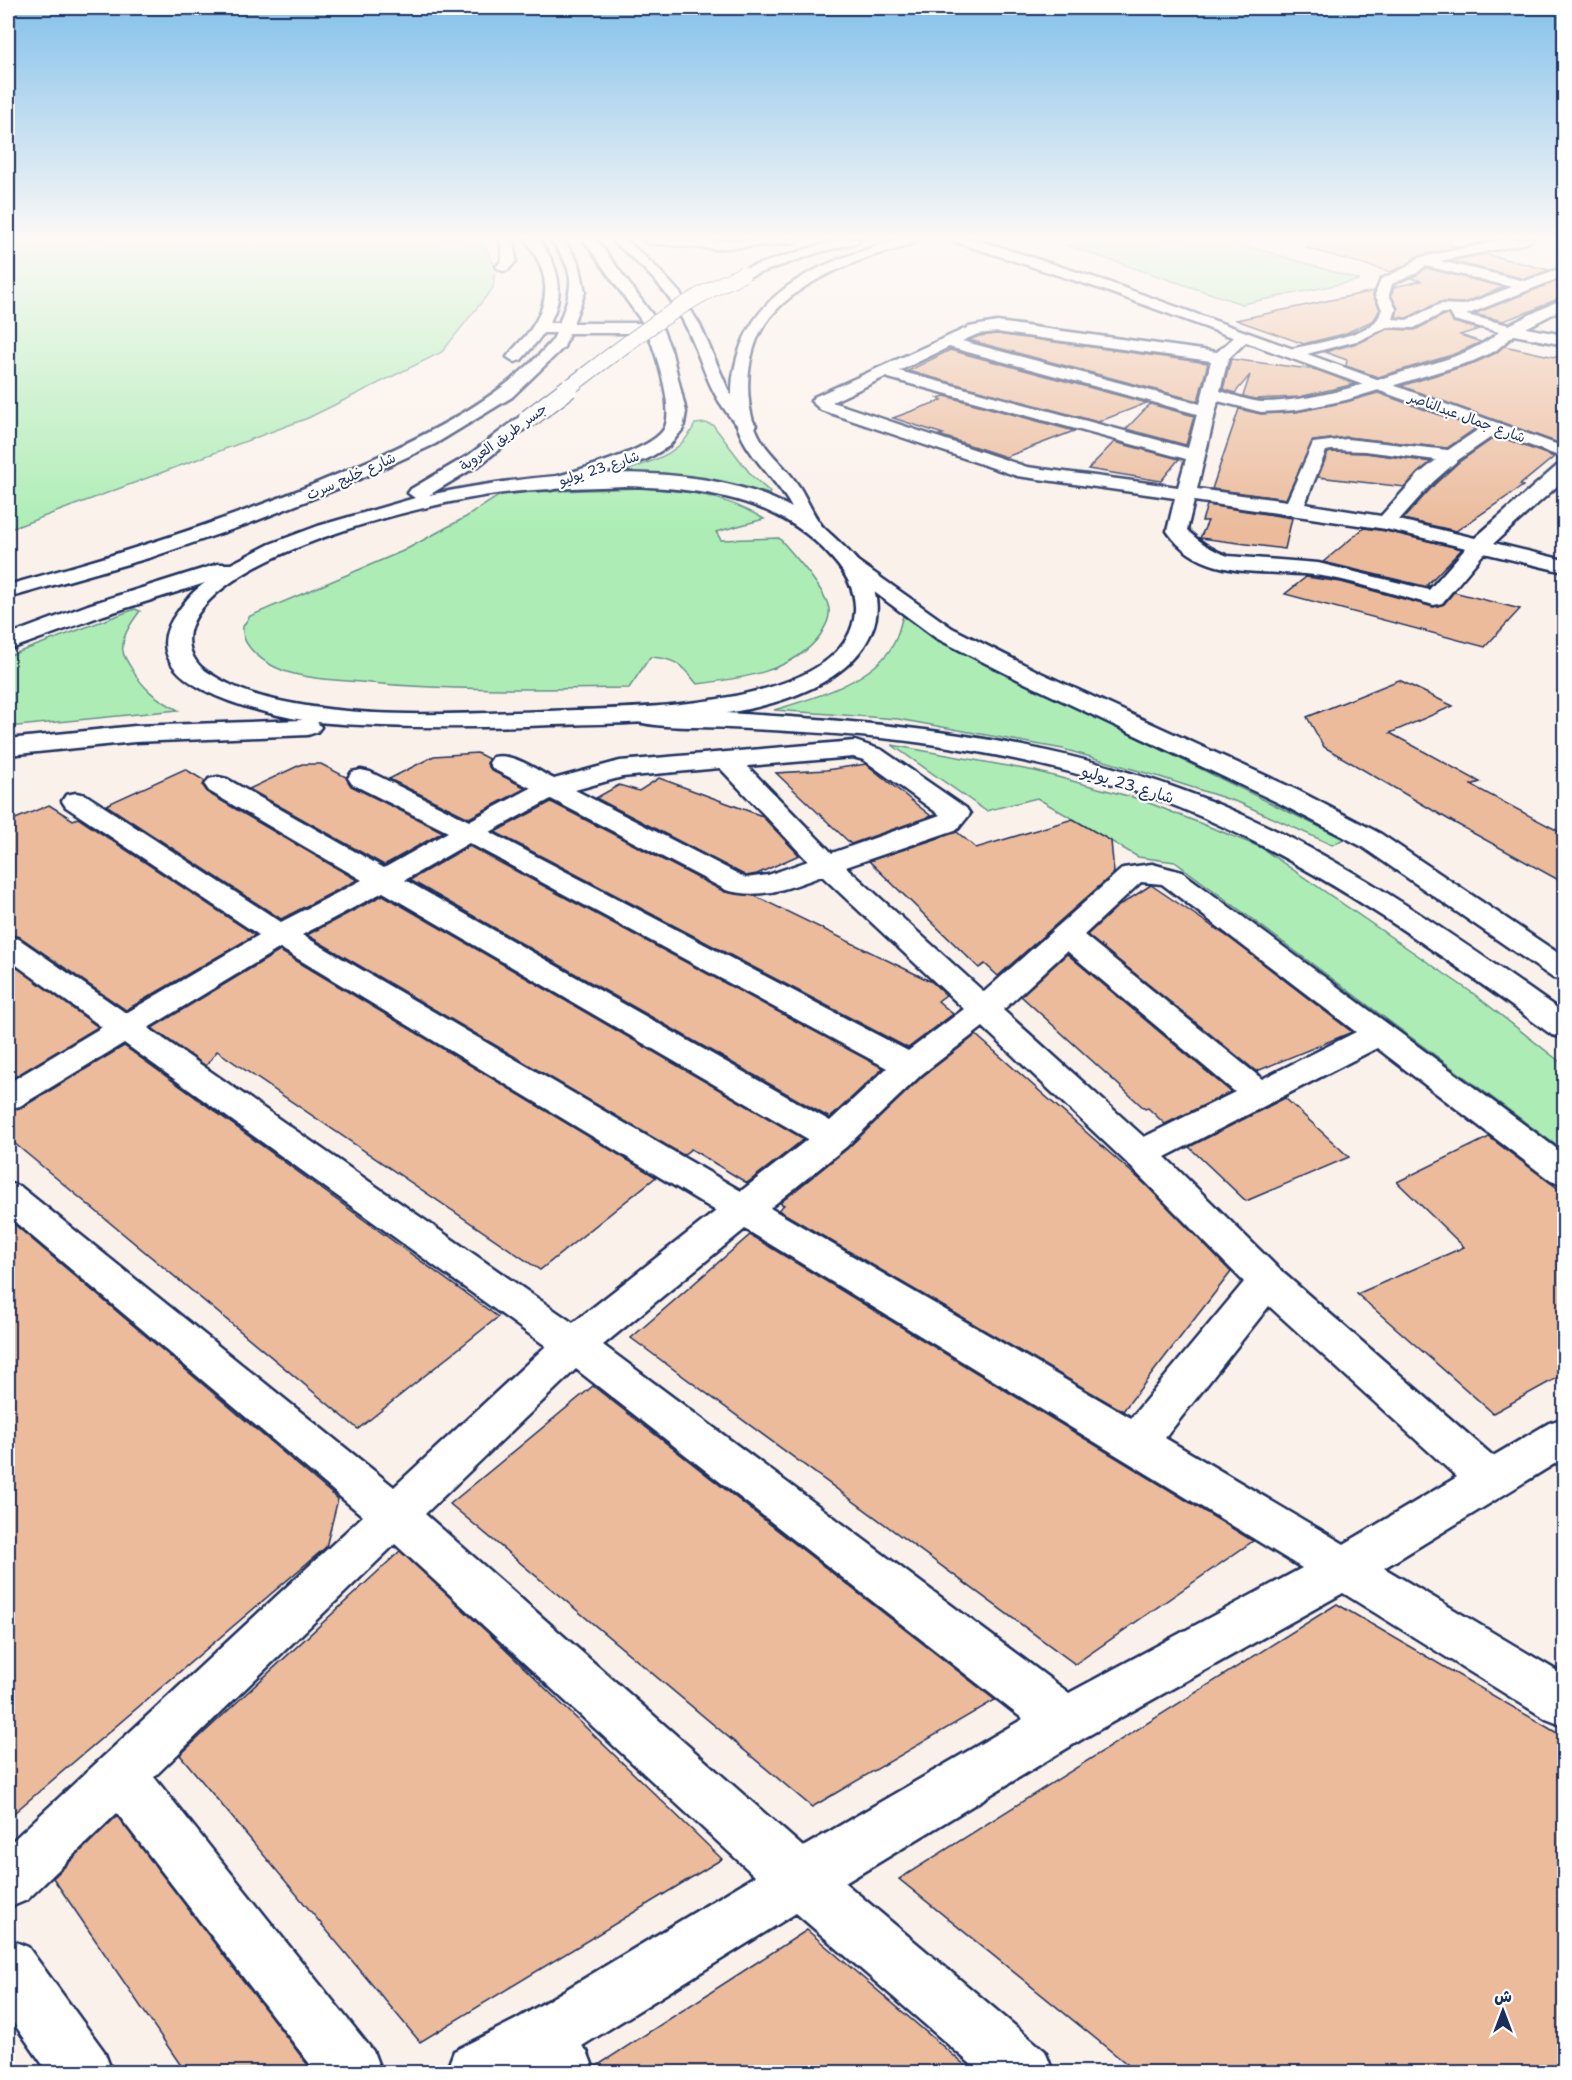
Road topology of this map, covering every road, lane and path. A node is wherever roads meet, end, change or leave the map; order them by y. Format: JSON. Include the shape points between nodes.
{"nodes":[{"id":1,"x":533,"y":336,"type":"edge"},
{"id":2,"x":562,"y":336,"type":"edge"},
{"id":3,"x":636,"y":336,"type":"edge"},
{"id":4,"x":657,"y":336,"type":"edge"},
{"id":5,"x":697,"y":336,"type":"edge"},
{"id":6,"x":750,"y":336,"type":"edge"},
{"id":7,"x":963,"y":336,"type":"edge"},
{"id":8,"x":1064,"y":336,"type":"edge"},
{"id":9,"x":1353,"y":336,"type":"edge"},
{"id":10,"x":1504,"y":336,"type":"edge"},
{"id":11,"x":1543,"y":336,"type":"edge"},
{"id":12,"x":1244,"y":337,"type":"joint"},
{"id":13,"x":1564,"y":340,"type":"edge"},
{"id":14,"x":951,"y":343,"type":"junction"},
{"id":15,"x":1292,"y":353,"type":"junction"},
{"id":16,"x":1220,"y":357,"type":"junction"},
{"id":17,"x":505,"y":366,"type":"dead end"},
{"id":18,"x":885,"y":372,"type":"junction"},
{"id":19,"x":1379,"y":385,"type":"junction"},
{"id":20,"x":461,"y":399,"type":"dead end"},
{"id":21,"x":1208,"y":402,"type":"junction"},
{"id":22,"x":747,"y":425,"type":"junction"},
{"id":23,"x":1494,"y":427,"type":"junction"},
{"id":24,"x":1564,"y":453,"type":"edge"},
{"id":25,"x":1197,"y":456,"type":"junction"},
{"id":26,"x":1451,"y":456,"type":"junction"},
{"id":27,"x":1564,"y":470,"type":"edge"},
{"id":28,"x":551,"y":484,"type":"junction"},
{"id":29,"x":1188,"y":494,"type":"junction"},
{"id":30,"x":1294,"y":508,"type":"junction"},
{"id":31,"x":377,"y":513,"type":"junction"},
{"id":32,"x":1386,"y":523,"type":"junction"},
{"id":33,"x":813,"y":528,"type":"junction"},
{"id":34,"x":1479,"y":546,"type":"junction"},
{"id":35,"x":245,"y":564,"type":"junction"},
{"id":36,"x":849,"y":564,"type":"junction"},
{"id":37,"x":1564,"y":566,"type":"edge"},
{"id":38,"x":8,"y":576,"type":"edge"},
{"id":39,"x":8,"y":592,"type":"edge"},
{"id":40,"x":8,"y":643,"type":"edge"},
{"id":41,"x":632,"y":716,"type":"junction"},
{"id":42,"x":440,"y":722,"type":"junction"},
{"id":43,"x":8,"y":747,"type":"edge"},
{"id":44,"x":726,"y":759,"type":"junction"},
{"id":45,"x":502,"y":763,"type":"dead end"},
{"id":46,"x":361,"y":778,"type":"dead end"},
{"id":47,"x":218,"y":785,"type":"dead end"},
{"id":48,"x":552,"y":788,"type":"junction"},
{"id":49,"x":76,"y":801,"type":"dead end"},
{"id":50,"x":469,"y":832,"type":"junction"},
{"id":51,"x":826,"y":864,"type":"junction"},
{"id":52,"x":383,"y":881,"type":"junction"},
{"id":53,"x":1065,"y":934,"type":"junction"},
{"id":54,"x":280,"y":935,"type":"junction"},
{"id":55,"x":8,"y":945,"type":"edge"},
{"id":56,"x":1564,"y":970,"type":"edge"},
{"id":57,"x":983,"y":1011,"type":"junction"},
{"id":58,"x":1564,"y":1028,"type":"edge"},
{"id":59,"x":124,"y":1029,"type":"junction"},
{"id":60,"x":1381,"y":1033,"type":"junction"},
{"id":61,"x":910,"y":1066,"type":"junction"},
{"id":62,"x":1259,"y":1094,"type":"junction"},
{"id":63,"x":8,"y":1098,"type":"edge"},
{"id":64,"x":833,"y":1138,"type":"junction"},
{"id":65,"x":1140,"y":1154,"type":"junction"},
{"id":66,"x":1564,"y":1172,"type":"edge"},
{"id":67,"x":8,"y":1196,"type":"edge"},
{"id":68,"x":744,"y":1210,"type":"junction"},
{"id":69,"x":1268,"y":1281,"type":"junction"},
{"id":70,"x":574,"y":1345,"type":"junction"},
{"id":71,"x":1564,"y":1436,"type":"edge"},
{"id":72,"x":1136,"y":1443,"type":"junction"},
{"id":73,"x":1490,"y":1480,"type":"junction"},
{"id":74,"x":396,"y":1516,"type":"junction"},
{"id":75,"x":1343,"y":1569,"type":"junction"},
{"id":76,"x":1564,"y":1702,"type":"edge"},
{"id":77,"x":1066,"y":1721,"type":"junction"},
{"id":78,"x":118,"y":1774,"type":"junction"},
{"id":79,"x":799,"y":1880,"type":"junction"},
{"id":80,"x":8,"y":1881,"type":"edge"},
{"id":81,"x":8,"y":1967,"type":"edge"},
{"id":82,"x":552,"y":2056,"type":"edge"},
{"id":83,"x":83,"y":2073,"type":"edge"},
{"id":84,"x":352,"y":2073,"type":"edge"},
{"id":85,"x":475,"y":2073,"type":"edge"},
{"id":86,"x":1024,"y":2073,"type":"edge"}],
"edges":[{"from":1,"to":17,"type":"main road"},
{"from":2,"to":39,"type":"main road","name":"شارع خليج سرت","via":[[525,376],[453,427],[409,450],[293,501],[203,534]]},
{"from":3,"to":31,"type":"main road","name":"جسر طريق العروبة","bridge":true,"via":[[502,442],[468,465]]},
{"from":4,"to":28,"type":"main road","name":"شارع 23 يوليو","via":[[674,392],[674,429],[663,442],[641,455]]},
{"from":5,"to":22,"type":"main road","via":[[720,392]]},
{"from":6,"to":22,"type":"main road","via":[[739,378]]},
{"from":7,"to":14,"type":"main road"},
{"from":8,"to":16,"type":"main road"},
{"from":9,"to":15,"type":"main road"},
{"from":10,"to":19,"type":"main road","via":[[1467,358]]},
{"from":11,"to":13,"type":"main road"},
{"from":12,"to":15,"type":"main road","name":"شارع جمال عبدالناصر"},
{"from":12,"to":16,"type":"main road"},
{"from":14,"to":18,"type":"main road"},
{"from":14,"to":21,"type":"main road"},
{"from":15,"to":19,"type":"main road","name":"شارع جمال عبدالناصر"},
{"from":16,"to":21,"type":"main road"},
{"from":18,"to":25,"type":"main road"},
{"from":18,"to":29,"type":"main road","via":[[820,401],[1024,472]]},
{"from":19,"to":21,"type":"main road","via":[[1280,406]]},
{"from":19,"to":23,"type":"main road","name":"شارع جمال عبدالناصر"},
{"from":20,"to":38,"type":"main road","name":"شارع خليج سرت","via":[[380,445],[264,494]]},
{"from":21,"to":25,"type":"main road"},
{"from":22,"to":33,"type":"main road","via":[[753,441],[794,492]]},
{"from":23,"to":24,"type":"main road","name":"شارع جمال عبدالناصر"},
{"from":23,"to":26,"type":"main road"},
{"from":25,"to":29,"type":"main road"},
{"from":26,"to":30,"type":"main road","via":[[1349,445],[1319,447]]},
{"from":26,"to":32,"type":"main road"},
{"from":27,"to":34,"type":"main road"},
{"from":28,"to":31,"type":"main road","via":[[470,492]]},
{"from":28,"to":33,"type":"main road","via":[[647,481],[712,488],[791,512]]},
{"from":29,"to":30,"type":"main road"},
{"from":29,"to":34,"type":"main road","via":[[1177,531],[1206,554],[1233,565],[1320,570],[1434,598]]},
{"from":30,"to":32,"type":"main road"},
{"from":31,"to":35,"type":"main road"},
{"from":32,"to":34,"type":"main road"},
{"from":33,"to":36,"type":"main road"},
{"from":34,"to":37,"type":"main road"},
{"from":35,"to":40,"type":"main road","via":[[96,610]]},
{"from":35,"to":42,"type":"main road","via":[[200,597],[178,632],[180,657],[200,680],[240,698],[281,709]]},
{"from":36,"to":41,"type":"main road","via":[[862,583],[867,603],[856,642],[832,666],[797,685],[752,700]]},
{"from":36,"to":56,"type":"main road","via":[[944,633],[1371,840]]},
{"from":41,"to":42,"type":"main road"},
{"from":41,"to":58,"type":"main road","name":"شارع 23 يوليو","via":[[874,730],[956,741],[1098,773],[1170,796],[1252,829],[1316,862],[1467,958]]},
{"from":42,"to":43,"type":"main road","via":[[135,734]]},
{"from":44,"to":48,"type":"main road","via":[[620,769]]},
{"from":44,"to":51,"type":"main road"},
{"from":44,"to":51,"type":"main road","via":[[844,749],[864,751],[956,814],[948,823]]},
{"from":45,"to":48,"type":"main road"},
{"from":46,"to":50,"type":"main road"},
{"from":47,"to":52,"type":"main road"},
{"from":48,"to":50,"type":"main road"},
{"from":48,"to":51,"type":"main road","via":[[736,884],[747,887],[773,883]]},
{"from":49,"to":54,"type":"main road"},
{"from":50,"to":52,"type":"main road"},
{"from":50,"to":61,"type":"main road"},
{"from":51,"to":57,"type":"main road"},
{"from":52,"to":54,"type":"main road"},
{"from":52,"to":64,"type":"main road"},
{"from":53,"to":57,"type":"main road"},
{"from":53,"to":60,"type":"main road","via":[[1133,874],[1172,878]]},
{"from":53,"to":62,"type":"main road"},
{"from":54,"to":59,"type":"main road"},
{"from":54,"to":68,"type":"main road"},
{"from":55,"to":59,"type":"main road"},
{"from":57,"to":61,"type":"main road"},
{"from":57,"to":65,"type":"main road"},
{"from":59,"to":63,"type":"main road"},
{"from":59,"to":70,"type":"main road"},
{"from":60,"to":62,"type":"main road"},
{"from":60,"to":66,"type":"main road"},
{"from":61,"to":64,"type":"main road"},
{"from":62,"to":65,"type":"main road"},
{"from":64,"to":68,"type":"main road"},
{"from":65,"to":69,"type":"main road"},
{"from":67,"to":74,"type":"main road"},
{"from":68,"to":70,"type":"main road"},
{"from":68,"to":72,"type":"main road"},
{"from":69,"to":72,"type":"main road"},
{"from":69,"to":73,"type":"main road"},
{"from":70,"to":74,"type":"main road"},
{"from":70,"to":77,"type":"main road"},
{"from":71,"to":73,"type":"main road"},
{"from":72,"to":75,"type":"main road"},
{"from":73,"to":75,"type":"main road"},
{"from":74,"to":78,"type":"main road"},
{"from":74,"to":79,"type":"main road"},
{"from":75,"to":76,"type":"main road"},
{"from":75,"to":77,"type":"main road"},
{"from":77,"to":79,"type":"main road"},
{"from":78,"to":80,"type":"main road"},
{"from":78,"to":84,"type":"main road"},
{"from":79,"to":82,"type":"main road"},
{"from":79,"to":86,"type":"main road"},
{"from":81,"to":83,"type":"main road"},
{"from":82,"to":85,"type":"main road"}]}
